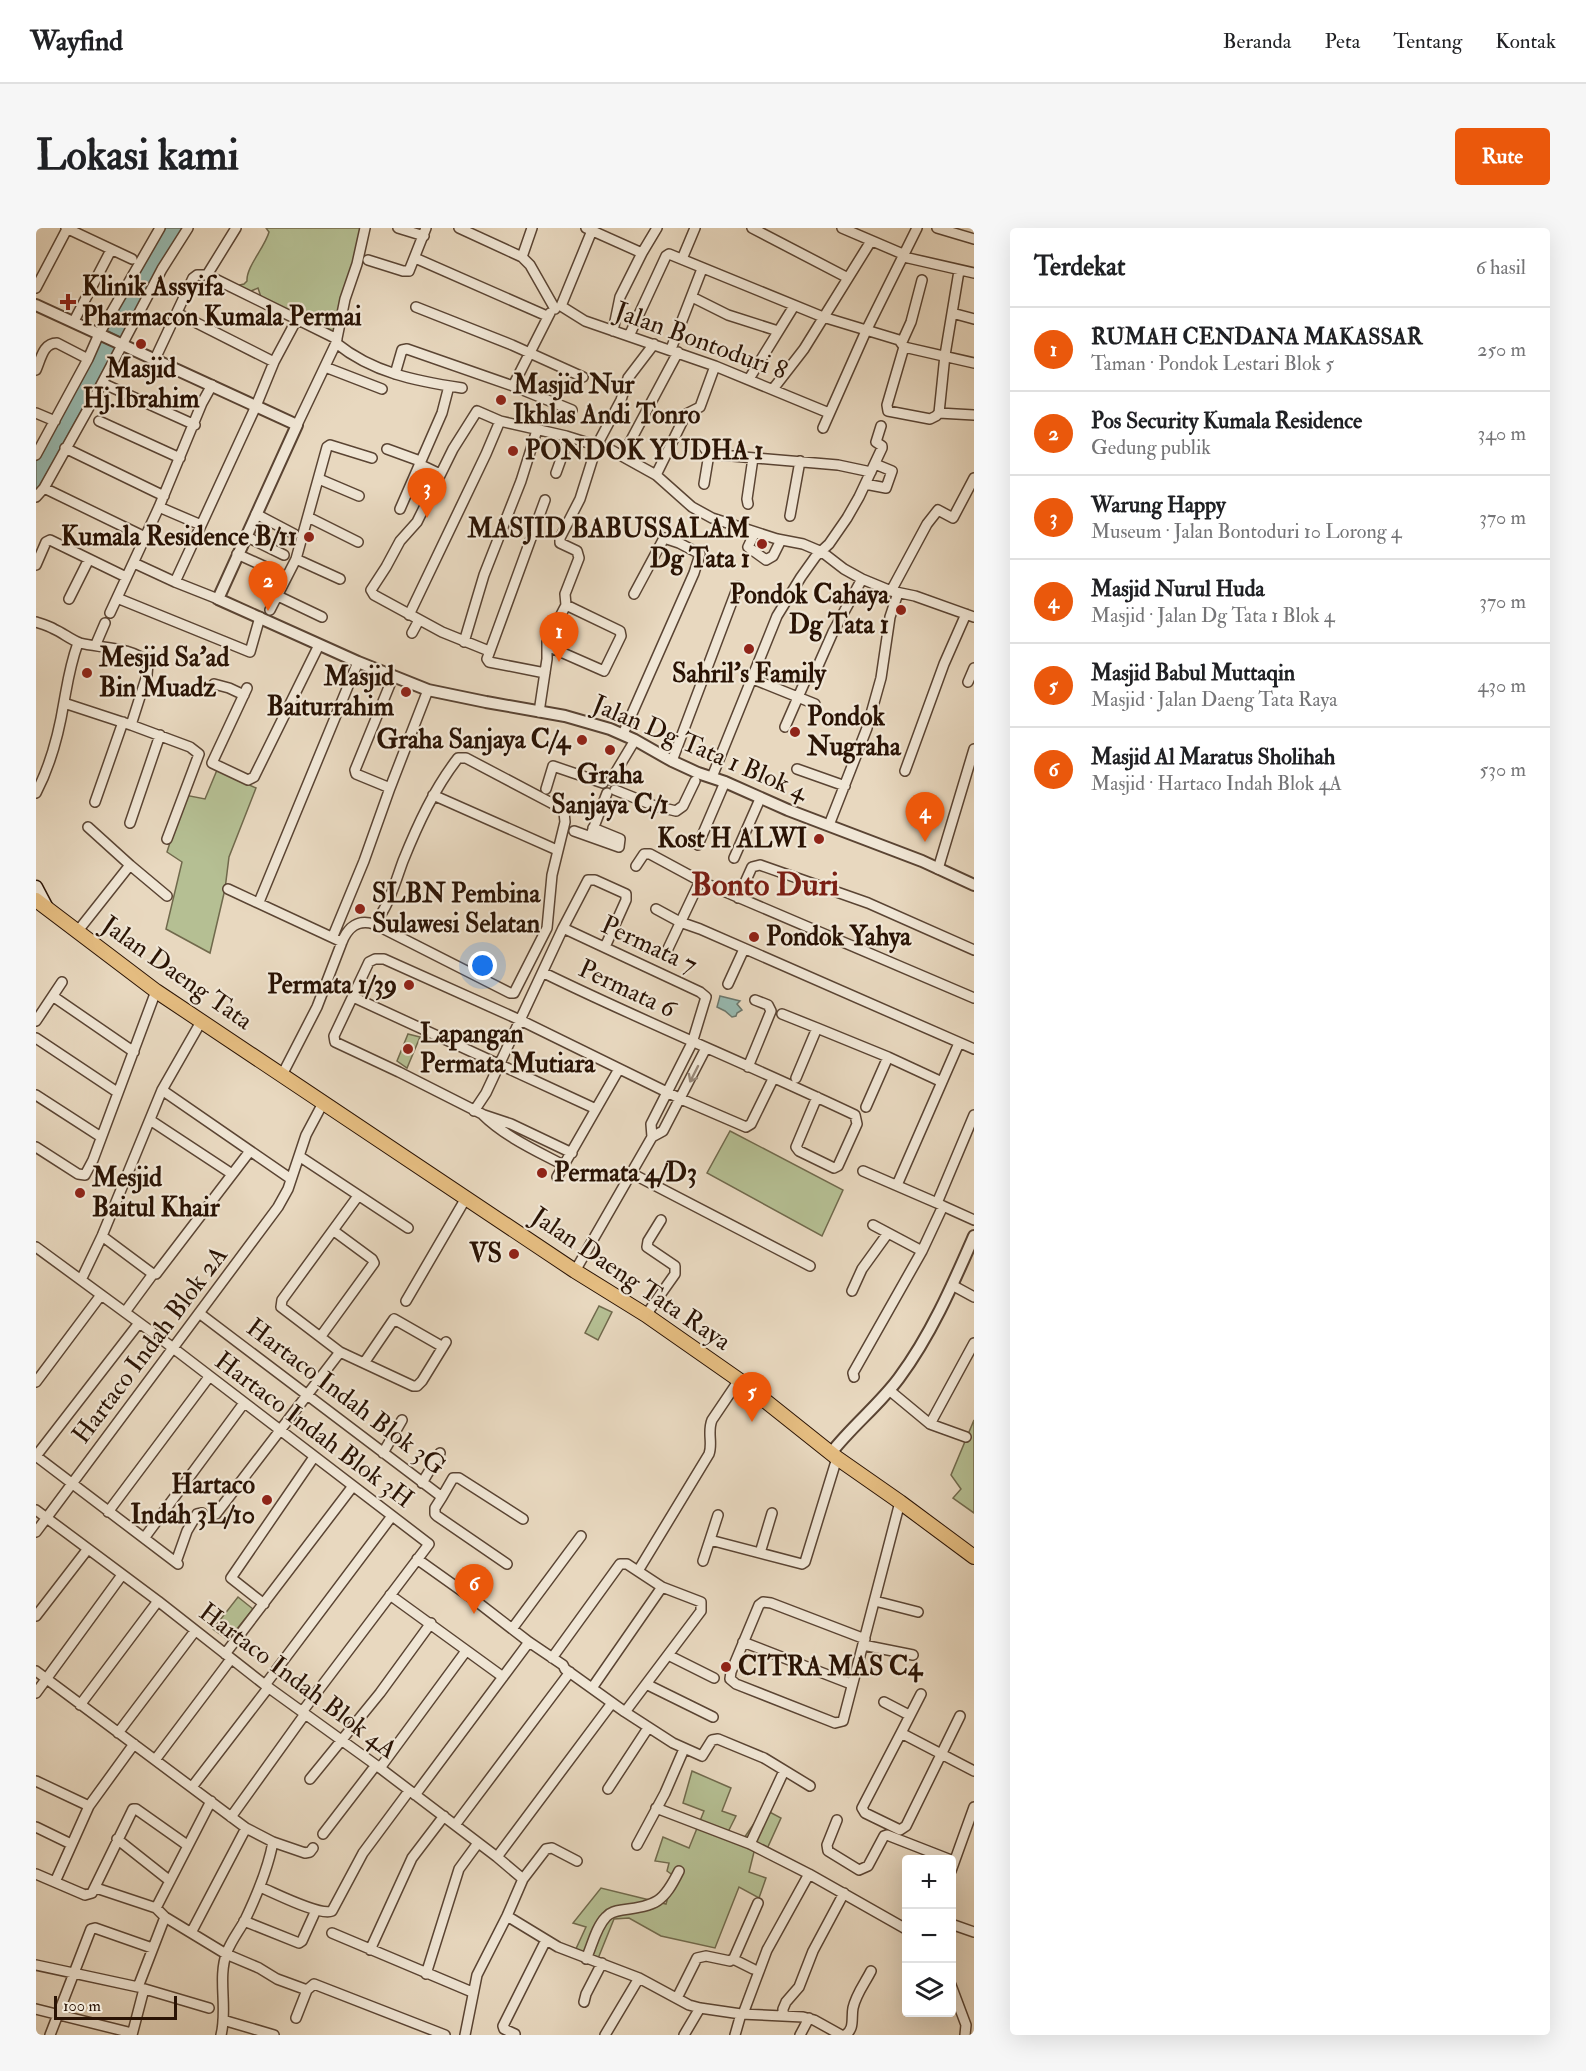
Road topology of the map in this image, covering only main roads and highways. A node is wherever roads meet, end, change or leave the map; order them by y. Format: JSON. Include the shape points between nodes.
{"nodes":[{"id":1,"x":36,"y":887,"type":"edge"},
{"id":2,"x":42,"y":904,"type":"edge"},
{"id":3,"x":282,"y":1075,"type":"joint"},
{"id":4,"x":974,"y":1557,"type":"edge"}],
"edges":[{"from":1,"to":2,"type":"main road"},
{"from":2,"to":3,"type":"main road","name":"Jalan Daeng Tata","via":[[156,991]]},
{"from":3,"to":4,"type":"main road","name":"Jalan Daeng Tata Raya","via":[[646,1315]]}]}
